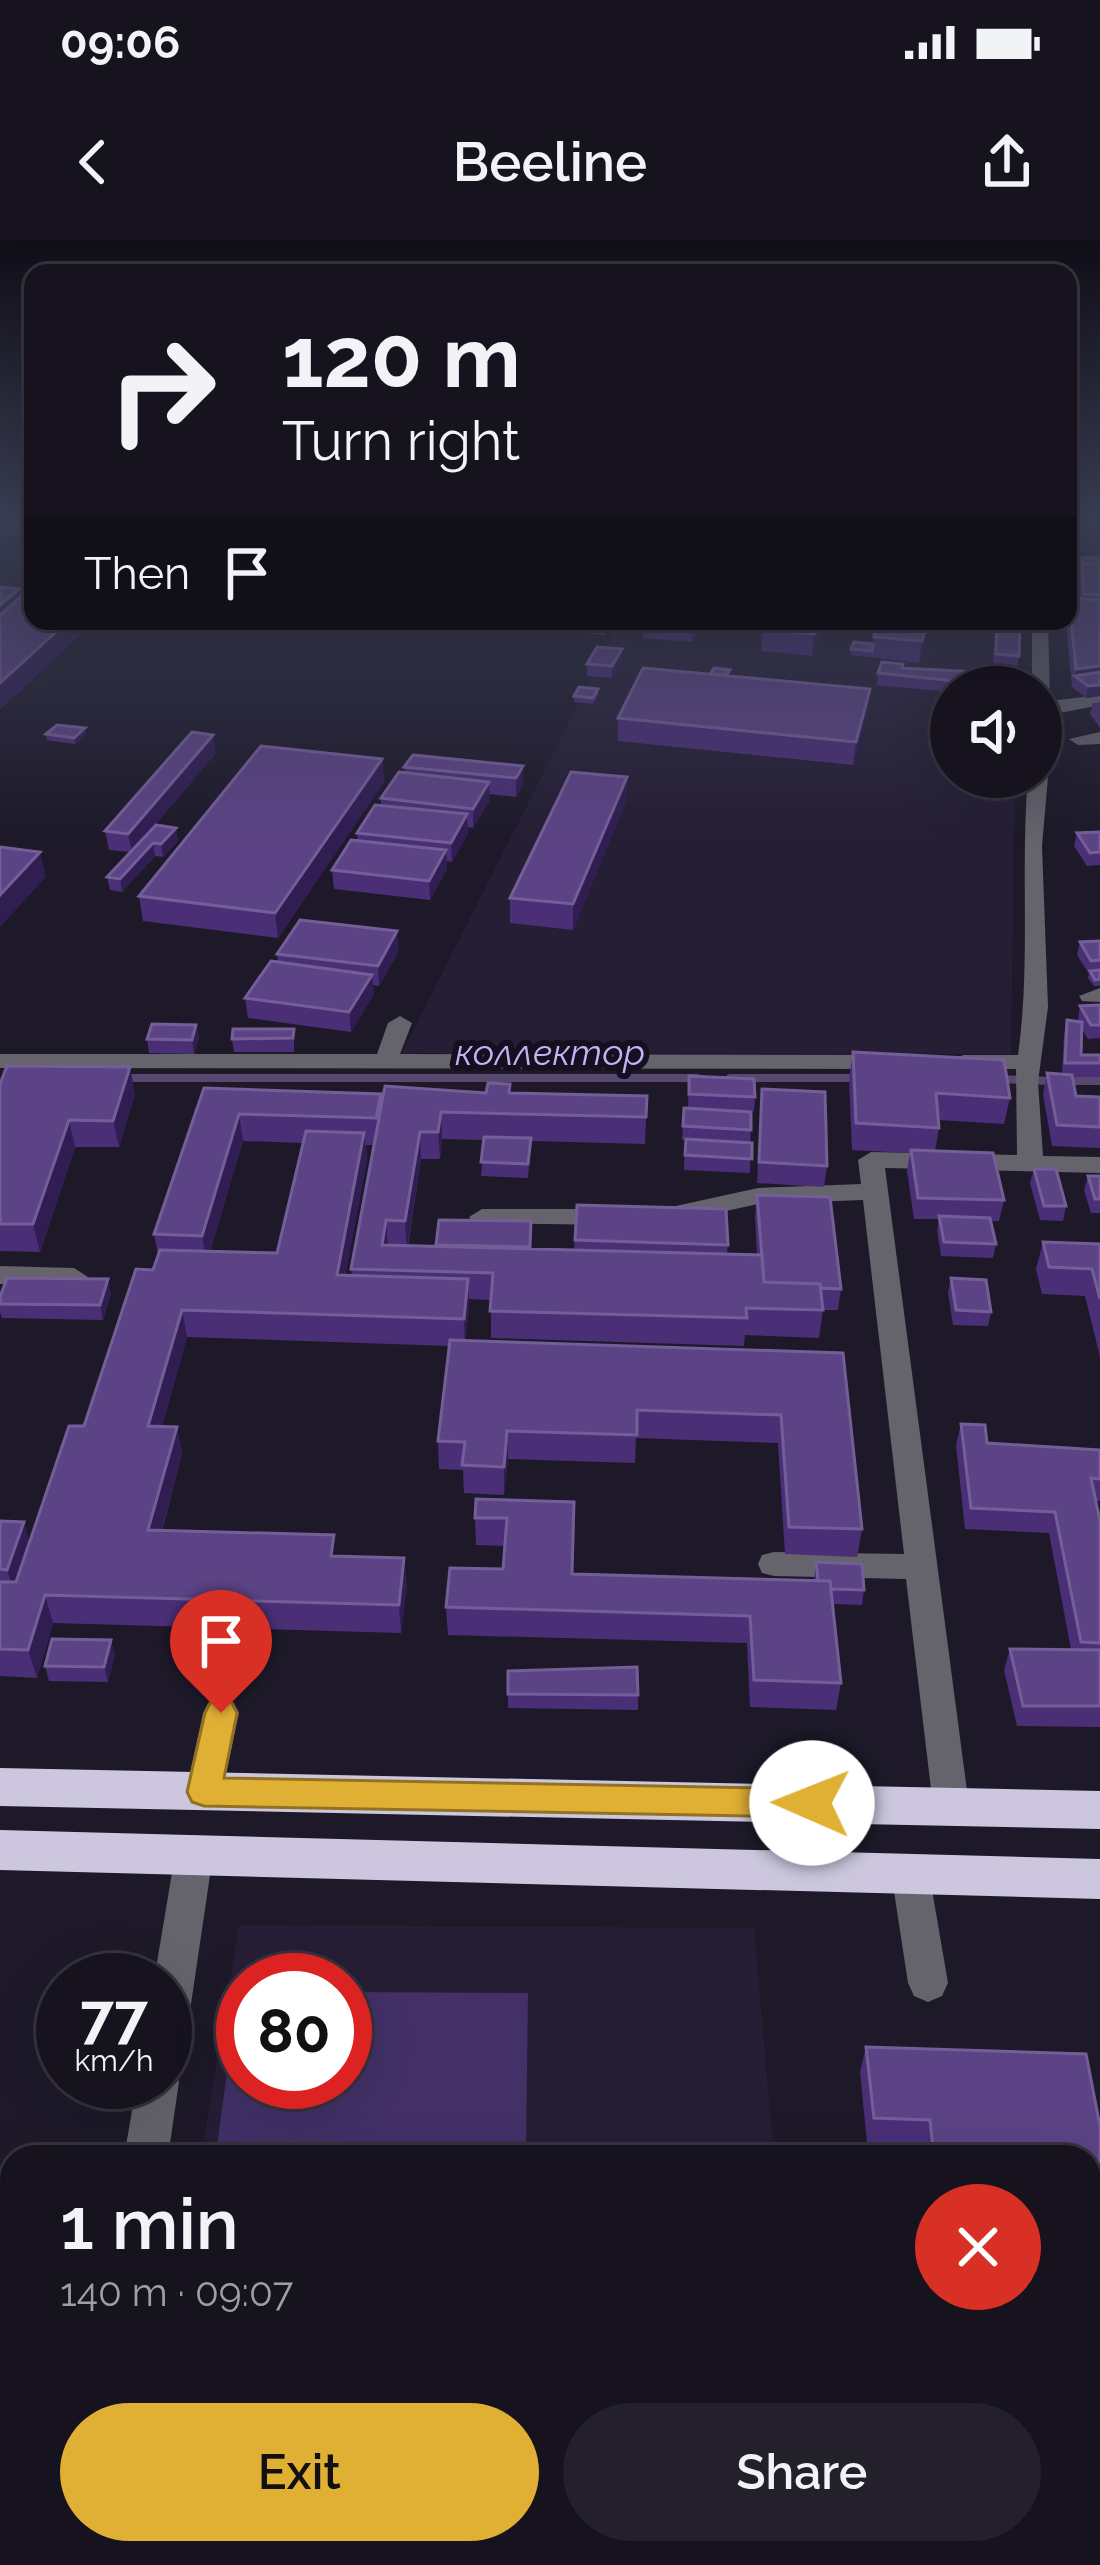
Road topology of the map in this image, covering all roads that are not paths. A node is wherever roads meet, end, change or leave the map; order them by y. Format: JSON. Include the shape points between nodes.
{"nodes":[{"id":1,"x":1040,"y":630,"type":"edge"},
{"id":2,"x":1042,"y":666,"type":"edge"},
{"id":3,"x":1100,"y":700,"type":"edge"},
{"id":4,"x":1062,"y":704,"type":"edge"},
{"id":5,"x":1100,"y":738,"type":"edge"},
{"id":6,"x":1078,"y":739,"type":"dead end"},
{"id":7,"x":1036,"y":798,"type":"edge"},
{"id":8,"x":400,"y":1023,"type":"dead end"},
{"id":9,"x":0,"y":1061,"type":"edge"},
{"id":10,"x":386,"y":1061,"type":"junction"},
{"id":11,"x":1028,"y":1070,"type":"junction"},
{"id":12,"x":1030,"y":1163,"type":"junction"},
{"id":13,"x":1100,"y":1165,"type":"edge"},
{"id":14,"x":875,"y":1191,"type":"junction"},
{"id":15,"x":482,"y":1217,"type":"edge"},
{"id":16,"x":0,"y":1275,"type":"edge"},
{"id":17,"x":74,"y":1277,"type":"edge"},
{"id":18,"x":774,"y":1564,"type":"dead end"},
{"id":19,"x":919,"y":1568,"type":"junction"},
{"id":20,"x":221,"y":1713,"type":"dead end"},
{"id":21,"x":0,"y":1786,"type":"edge"},
{"id":22,"x":204,"y":1792,"type":"junction"},
{"id":23,"x":951,"y":1806,"type":"junction"},
{"id":24,"x":1100,"y":1810,"type":"edge"},
{"id":25,"x":0,"y":1850,"type":"edge"},
{"id":26,"x":194,"y":1856,"type":"junction"},
{"id":27,"x":910,"y":1872,"type":"junction"},
{"id":28,"x":1100,"y":1880,"type":"edge"},
{"id":29,"x":179,"y":1953,"type":"edge"},
{"id":30,"x":928,"y":1983,"type":"dead end"},
{"id":31,"x":154,"y":2109,"type":"edge"},
{"id":32,"x":148,"y":2145,"type":"edge"}],
"edges":[{"from":1,"to":2,"type":"street"},
{"from":3,"to":4,"type":"street"},
{"from":5,"to":6,"type":"street"},
{"from":7,"to":11,"type":"street","via":[[1036,1007]]},
{"from":8,"to":10,"type":"street"},
{"from":9,"to":10,"type":"street"},
{"from":10,"to":11,"type":"street","via":[[921,1062]]},
{"from":11,"to":12,"type":"street"},
{"from":12,"to":13,"type":"street"},
{"from":12,"to":14,"type":"street","via":[[872,1160]]},
{"from":14,"to":15,"type":"street","via":[[758,1196],[664,1217]]},
{"from":14,"to":19,"type":"street"},
{"from":16,"to":17,"type":"street"},
{"from":18,"to":19,"type":"street"},
{"from":19,"to":23,"type":"street"},
{"from":20,"to":22,"type":"street"},
{"from":21,"to":22,"type":"highway"},
{"from":22,"to":23,"type":"highway"},
{"from":22,"to":26,"type":"highway"},
{"from":23,"to":24,"type":"highway"},
{"from":25,"to":26,"type":"highway"},
{"from":26,"to":27,"type":"highway"},
{"from":26,"to":29,"type":"street"},
{"from":27,"to":28,"type":"highway"},
{"from":27,"to":30,"type":"street"},
{"from":31,"to":32,"type":"street"}]}
